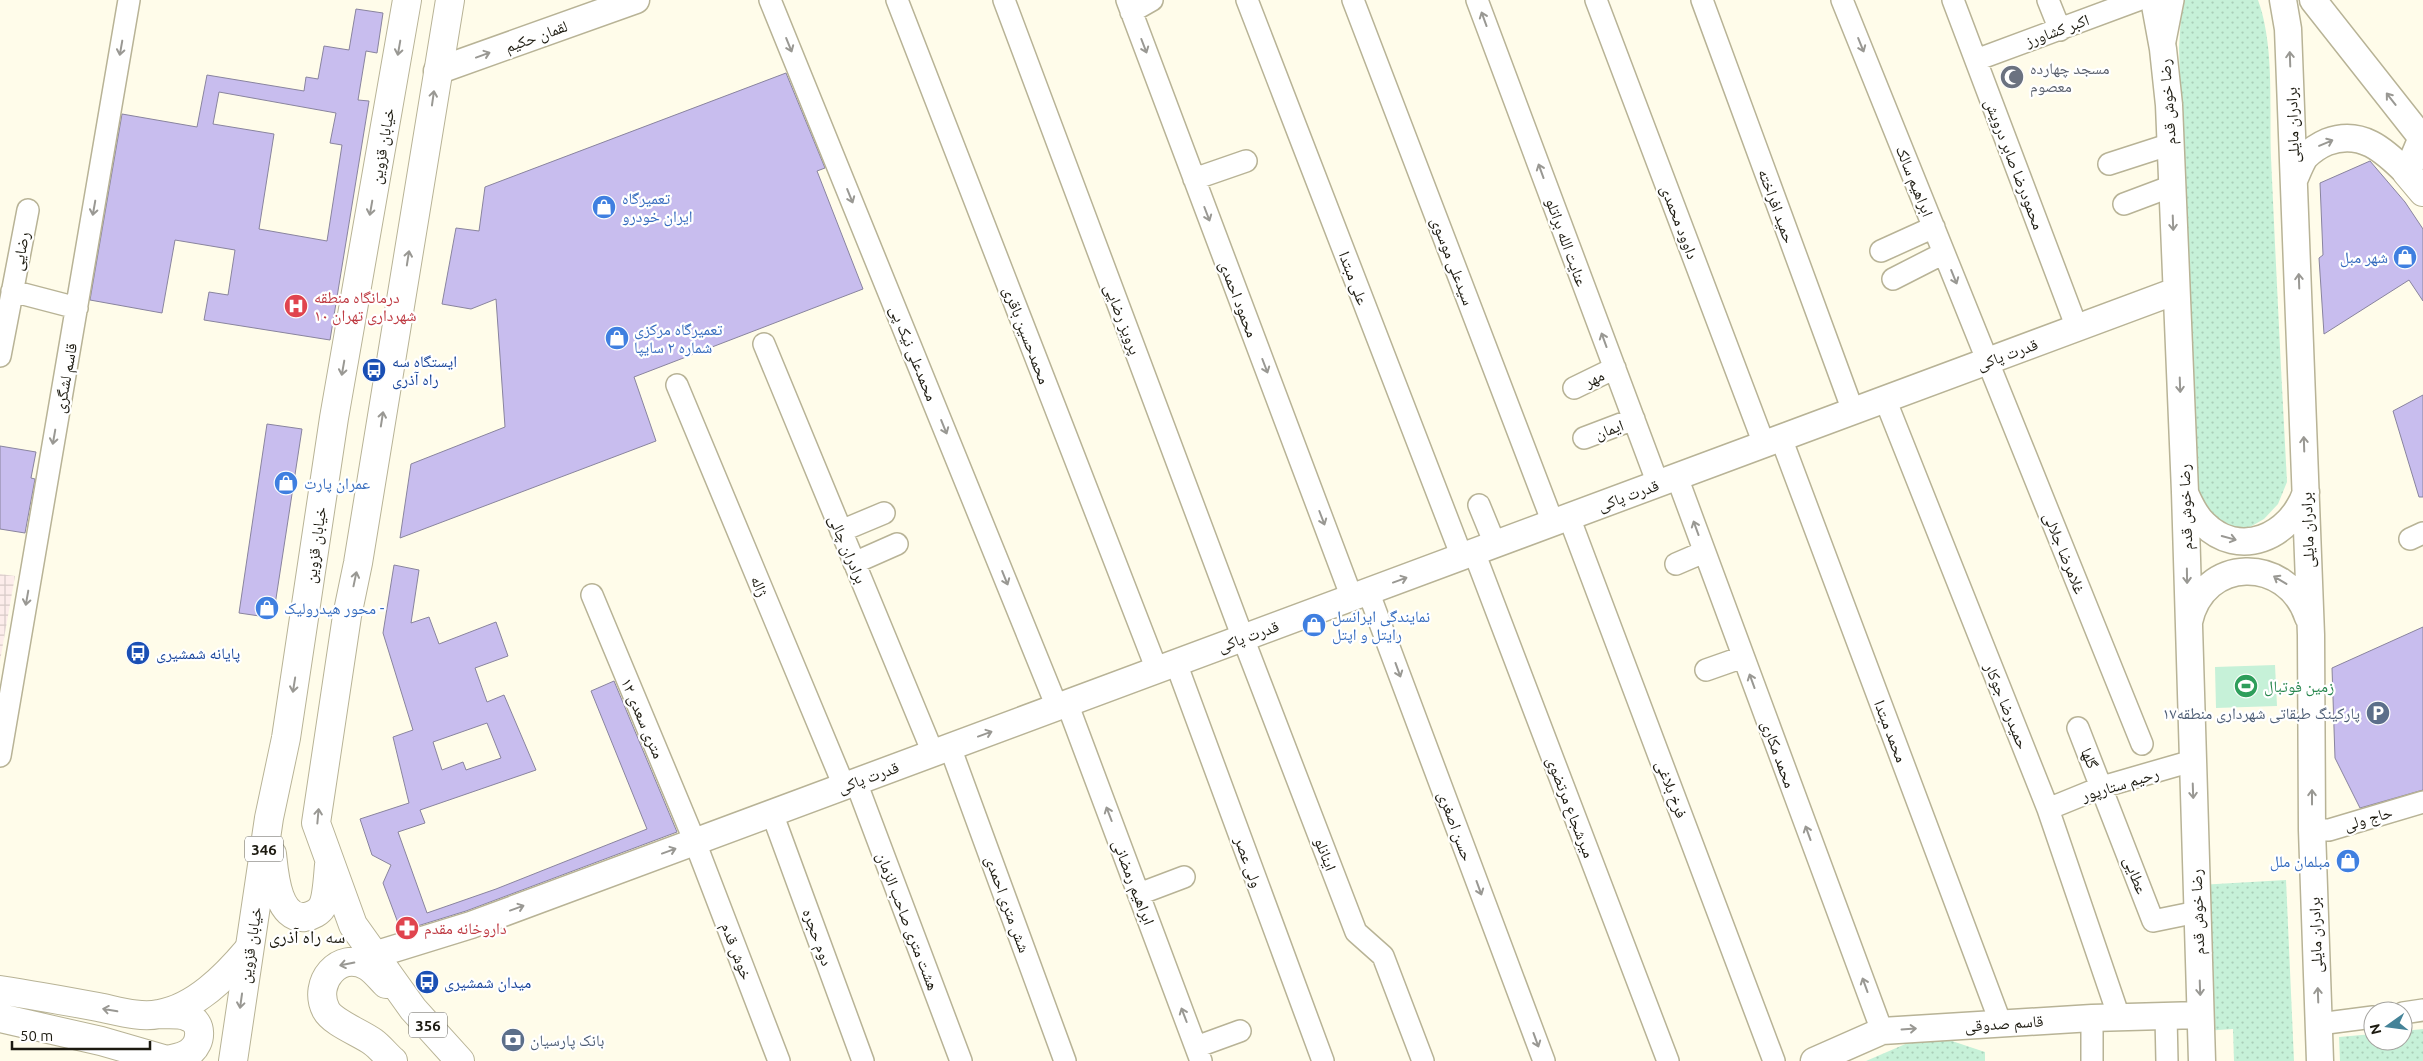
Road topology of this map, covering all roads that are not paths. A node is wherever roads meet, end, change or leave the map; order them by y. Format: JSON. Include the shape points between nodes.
{"nodes":[{"id":1,"x":129,"y":0,"type":"edge"},
{"id":2,"x":407,"y":0,"type":"edge"},
{"id":3,"x":450,"y":0,"type":"edge"},
{"id":4,"x":636,"y":0,"type":"edge"},
{"id":5,"x":770,"y":0,"type":"edge"},
{"id":6,"x":897,"y":0,"type":"edge"},
{"id":7,"x":1004,"y":0,"type":"edge"},
{"id":8,"x":1152,"y":0,"type":"edge"},
{"id":9,"x":1247,"y":0,"type":"edge"},
{"id":10,"x":1353,"y":0,"type":"edge"},
{"id":11,"x":1477,"y":0,"type":"edge"},
{"id":12,"x":1596,"y":0,"type":"edge"},
{"id":13,"x":1702,"y":0,"type":"edge"},
{"id":14,"x":1842,"y":0,"type":"edge"},
{"id":15,"x":1953,"y":0,"type":"edge"},
{"id":16,"x":2048,"y":0,"type":"edge"},
{"id":17,"x":2138,"y":0,"type":"edge"},
{"id":18,"x":2154,"y":0,"type":"edge"},
{"id":19,"x":2173,"y":0,"type":"edge"},
{"id":20,"x":2283,"y":0,"type":"edge"},
{"id":21,"x":2313,"y":0,"type":"edge"},
{"id":22,"x":1129,"y":6,"type":"edge"},
{"id":23,"x":2060,"y":30,"type":"junction"},
{"id":24,"x":2164,"y":49,"type":"junction"},
{"id":25,"x":1976,"y":60,"type":"junction"},
{"id":26,"x":437,"y":72,"type":"junction"},
{"id":27,"x":2422,"y":136,"type":"edge"},
{"id":28,"x":2171,"y":144,"type":"junction"},
{"id":29,"x":1246,"y":161,"type":"dead end"},
{"id":30,"x":2109,"y":164,"type":"dead end"},
{"id":31,"x":2295,"y":178,"type":"junction"},
{"id":32,"x":1194,"y":179,"type":"junction"},
{"id":33,"x":2415,"y":182,"type":"edge"},
{"id":34,"x":2172,"y":186,"type":"junction"},
{"id":35,"x":2124,"y":204,"type":"dead end"},
{"id":36,"x":28,"y":210,"type":"dead end"},
{"id":37,"x":1934,"y":227,"type":"junction"},
{"id":38,"x":1880,"y":251,"type":"dead end"},
{"id":39,"x":1944,"y":253,"type":"junction"},
{"id":40,"x":1893,"y":279,"type":"dead end"},
{"id":41,"x":12,"y":291,"type":"junction"},
{"id":42,"x":2176,"y":291,"type":"junction"},
{"id":43,"x":77,"y":308,"type":"junction"},
{"id":44,"x":2078,"y":328,"type":"junction"},
{"id":45,"x":764,"y":344,"type":"dead end"},
{"id":46,"x":0,"y":356,"type":"edge"},
{"id":47,"x":1988,"y":361,"type":"junction"},
{"id":48,"x":1614,"y":368,"type":"junction"},
{"id":49,"x":677,"y":385,"type":"dead end"},
{"id":50,"x":1574,"y":388,"type":"dead end"},
{"id":51,"x":1885,"y":399,"type":"junction"},
{"id":52,"x":1853,"y":411,"type":"junction"},
{"id":53,"x":1634,"y":419,"type":"junction"},
{"id":54,"x":1584,"y":438,"type":"dead end"},
{"id":55,"x":1772,"y":441,"type":"junction"},
{"id":56,"x":1667,"y":480,"type":"junction"},
{"id":57,"x":2185,"y":492,"type":"junction"},
{"id":58,"x":2306,"y":492,"type":"junction"},
{"id":59,"x":1479,"y":505,"type":"dead end"},
{"id":60,"x":884,"y":513,"type":"dead end"},
{"id":61,"x":1561,"y":520,"type":"junction"},
{"id":62,"x":841,"y":530,"type":"junction"},
{"id":63,"x":897,"y":544,"type":"dead end"},
{"id":64,"x":1477,"y":551,"type":"junction"},
{"id":65,"x":1704,"y":552,"type":"junction"},
{"id":66,"x":854,"y":563,"type":"junction"},
{"id":67,"x":1676,"y":564,"type":"dead end"},
{"id":68,"x":1360,"y":594,"type":"junction"},
{"id":69,"x":592,"y":595,"type":"dead end"},
{"id":70,"x":2188,"y":631,"type":"junction"},
{"id":71,"x":2311,"y":635,"type":"junction"},
{"id":72,"x":301,"y":637,"type":"junction"},
{"id":73,"x":1243,"y":638,"type":"junction"},
{"id":74,"x":342,"y":644,"type":"junction"},
{"id":75,"x":1743,"y":657,"type":"junction"},
{"id":76,"x":1167,"y":666,"type":"junction"},
{"id":77,"x":1706,"y":670,"type":"dead end"},
{"id":78,"x":1062,"y":705,"type":"junction"},
{"id":79,"x":2078,"y":728,"type":"dead end"},
{"id":80,"x":2142,"y":744,"type":"dead end"},
{"id":81,"x":942,"y":750,"type":"junction"},
{"id":82,"x":0,"y":756,"type":"edge"},
{"id":83,"x":2192,"y":762,"type":"junction"},
{"id":84,"x":850,"y":784,"type":"junction"},
{"id":85,"x":2102,"y":787,"type":"junction"},
{"id":86,"x":2423,"y":802,"type":"edge"},
{"id":87,"x":2048,"y":809,"type":"junction"},
{"id":88,"x":772,"y":813,"type":"junction"},
{"id":89,"x":269,"y":818,"type":"junction"},
{"id":90,"x":2312,"y":830,"type":"junction"},
{"id":91,"x":694,"y":842,"type":"junction"},
{"id":92,"x":330,"y":863,"type":"junction"},
{"id":93,"x":1184,"y":877,"type":"dead end"},
{"id":94,"x":1139,"y":894,"type":"junction"},
{"id":95,"x":2197,"y":912,"type":"junction"},
{"id":96,"x":248,"y":950,"type":"junction"},
{"id":97,"x":374,"y":955,"type":"junction"},
{"id":98,"x":0,"y":990,"type":"edge"},
{"id":99,"x":414,"y":1009,"type":"junction"},
{"id":100,"x":159,"y":1014,"type":"junction"},
{"id":101,"x":2200,"y":1015,"type":"junction"},
{"id":102,"x":2166,"y":1016,"type":"junction"},
{"id":103,"x":2119,"y":1017,"type":"junction"},
{"id":104,"x":0,"y":1018,"type":"edge"},
{"id":105,"x":2092,"y":1018,"type":"junction"},
{"id":106,"x":2363,"y":1018,"type":"edge"},
{"id":107,"x":2001,"y":1024,"type":"junction"},
{"id":108,"x":2319,"y":1024,"type":"junction"},
{"id":109,"x":1882,"y":1031,"type":"junction"},
{"id":110,"x":1240,"y":1032,"type":"dead end"},
{"id":111,"x":384,"y":1052,"type":"edge"},
{"id":112,"x":1199,"y":1054,"type":"edge"},
{"id":113,"x":169,"y":1061,"type":"edge"},
{"id":114,"x":233,"y":1061,"type":"edge"},
{"id":115,"x":460,"y":1061,"type":"edge"},
{"id":116,"x":779,"y":1061,"type":"edge"},
{"id":117,"x":863,"y":1061,"type":"edge"},
{"id":118,"x":961,"y":1061,"type":"edge"},
{"id":119,"x":1065,"y":1061,"type":"edge"},
{"id":120,"x":1323,"y":1061,"type":"edge"},
{"id":121,"x":1423,"y":1061,"type":"edge"},
{"id":122,"x":1544,"y":1061,"type":"edge"},
{"id":123,"x":1668,"y":1061,"type":"edge"},
{"id":124,"x":1774,"y":1061,"type":"edge"},
{"id":125,"x":1814,"y":1061,"type":"edge"},
{"id":126,"x":2092,"y":1061,"type":"edge"},
{"id":127,"x":2167,"y":1061,"type":"edge"},
{"id":128,"x":2202,"y":1061,"type":"edge"},
{"id":129,"x":2320,"y":1061,"type":"edge"}],
"edges":[{"from":1,"to":43,"type":"street","name":"قاسم لشگری","one_way":true},
{"from":2,"to":72,"type":"main road","name":"خیابان قزوین","number":"346","one_way":true,"via":[[334,418]]},
{"from":3,"to":26,"type":"main road"},
{"from":26,"to":4,"type":"street","name":"لقمان حکیم","one_way":true},
{"from":5,"to":78,"type":"street","name":"محمدعلی نیک پی","one_way":true},
{"from":6,"to":76,"type":"street","name":"محمدحسین باقری"},
{"from":7,"to":73,"type":"street","name":"پرویز رضایی"},
{"from":8,"to":22,"type":"street"},
{"from":9,"to":64,"type":"street","name":"علی مبتدا"},
{"from":10,"to":61,"type":"street","name":"سیدعلی موسوی"},
{"from":48,"to":11,"type":"street","name":"عنایت الله براتلو","one_way":true},
{"from":12,"to":55,"type":"street","name":"داوود محمدی"},
{"from":13,"to":52,"type":"street","name":"حمید افراخته"},
{"from":14,"to":37,"type":"street","name":"ابراهیم سالک","one_way":true},
{"from":15,"to":25,"type":"street","name":"محمودرضا صابر درویش"},
{"from":16,"to":23,"type":"street"},
{"from":17,"to":23,"type":"street","name":"اکبر کشاورز"},
{"from":18,"to":24,"type":"street","name":"رضا خوش قدم"},
{"from":19,"to":24,"type":"street"},
{"from":31,"to":20,"type":"street","name":"برادران مایلی","one_way":true,"via":[[2288,29]]},
{"from":27,"to":21,"type":"street","one_way":true},
{"from":22,"to":32,"type":"street","name":"محمود احمدی","one_way":true},
{"from":23,"to":25,"type":"street","name":"اکبر کشاورز"},
{"from":24,"to":28,"type":"street","name":"رضا خوش قدم"},
{"from":25,"to":44,"type":"street","name":"محمودرضا صابر درویش"},
{"from":74,"to":26,"type":"main road","one_way":true},
{"from":27,"to":33,"type":"street"},
{"from":28,"to":30,"type":"street"},
{"from":28,"to":34,"type":"street","name":"رضا خوش قدم"},
{"from":29,"to":32,"type":"street"},
{"from":31,"to":33,"type":"street","one_way":true,"via":[[2306,157],[2320,145],[2339,138],[2358,138],[2374,144]]},
{"from":58,"to":31,"type":"street","name":"برادران مایلی","one_way":true},
{"from":32,"to":68,"type":"street","name":"محمود احمدی","one_way":true},
{"from":34,"to":35,"type":"street"},
{"from":34,"to":42,"type":"street","name":"رضا خوش قدم","one_way":true},
{"from":36,"to":41,"type":"street","name":"رضایی"},
{"from":37,"to":38,"type":"street"},
{"from":37,"to":39,"type":"street","name":"ابراهیم سالک"},
{"from":39,"to":40,"type":"street"},
{"from":39,"to":47,"type":"street","name":"ابراهیم سالک","one_way":true},
{"from":41,"to":43,"type":"street","name":"رضایی"},
{"from":41,"to":46,"type":"street","name":"رضایی"},
{"from":42,"to":44,"type":"street","name":"قدرت پاکی"},
{"from":42,"to":57,"type":"street","name":"رضا خوش قدم","one_way":true},
{"from":43,"to":82,"type":"street","name":"قاسم لشگری","one_way":true},
{"from":44,"to":47,"type":"street","name":"قدرت پاکی"},
{"from":45,"to":62,"type":"street","name":"برادران چالی"},
{"from":47,"to":51,"type":"street","name":"قدرت پاکی"},
{"from":47,"to":80,"type":"street","name":"غلامرضا جلالی"},
{"from":48,"to":50,"type":"street","name":"مهر"},
{"from":48,"to":53,"type":"street","name":"عنایت الله براتلو"},
{"from":49,"to":84,"type":"street","name":"ژاله"},
{"from":51,"to":52,"type":"street","name":"قدرت پاکی"},
{"from":51,"to":87,"type":"street","name":"حمیدرضا جوکار"},
{"from":52,"to":55,"type":"street","name":"قدرت پاکی"},
{"from":53,"to":54,"type":"street","name":"ایمان"},
{"from":53,"to":56,"type":"street","name":"عنایت الله براتلو"},
{"from":55,"to":56,"type":"street","name":"قدرت پاکی"},
{"from":55,"to":107,"type":"street","name":"محمد مبتدا"},
{"from":56,"to":61,"type":"street","name":"قدرت پاکی"},
{"from":65,"to":56,"type":"street","name":"محمد مکاری","one_way":true},
{"from":57,"to":58,"type":"street","one_way":true,"via":[[2195,514],[2212,530],[2244,541],[2268,537],[2288,524]]},
{"from":57,"to":70,"type":"street","name":"رضا خوش قدم","one_way":true},
{"from":58,"to":71,"type":"street","name":"برادران مایلی"},
{"from":59,"to":64,"type":"street"},
{"from":60,"to":62,"type":"street"},
{"from":61,"to":64,"type":"street","name":"قدرت پاکی"},
{"from":61,"to":124,"type":"street","name":"فرخ بلاغی"},
{"from":62,"to":66,"type":"street","name":"برادران چالی"},
{"from":63,"to":66,"type":"street"},
{"from":68,"to":64,"type":"street","name":"قدرت پاکی","one_way":true},
{"from":64,"to":123,"type":"street","name":"میرشجاع مرتضوی"},
{"from":65,"to":67,"type":"street"},
{"from":65,"to":75,"type":"street","name":"محمد مکاری"},
{"from":66,"to":81,"type":"street","name":"برادران چالی"},
{"from":68,"to":73,"type":"street","name":"قدرت پاکی"},
{"from":68,"to":122,"type":"street","name":"حسن اصغری","one_way":true},
{"from":69,"to":91,"type":"street","name":"۱۲ متری سعدی"},
{"from":71,"to":70,"type":"street","one_way":true,"via":[[2305,608],[2292,589],[2273,576],[2250,571],[2227,575],[2206,589],[2193,609]]},
{"from":70,"to":83,"type":"street","name":"رضا خوش قدم"},
{"from":90,"to":71,"type":"street","name":"برادران مایلی","one_way":true},
{"from":72,"to":74,"type":"main road"},
{"from":72,"to":89,"type":"main road","name":"خیابان قزوین","number":"346","one_way":true,"via":[[286,738]]},
{"from":73,"to":76,"type":"street","name":"قدرت پاکی"},
{"from":73,"to":121,"type":"street","name":"اینانلو","via":[[1356,932],[1383,956]]},
{"from":92,"to":74,"type":"main road","one_way":true,"via":[[316,823]]},
{"from":75,"to":77,"type":"street"},
{"from":109,"to":75,"type":"street","name":"محمد مکاری","one_way":true},
{"from":76,"to":78,"type":"street","name":"قدرت پاکی"},
{"from":76,"to":120,"type":"street","name":"ولی عصر"},
{"from":81,"to":78,"type":"street","name":"قدرت پاکی","one_way":true},
{"from":94,"to":78,"type":"street","name":"ابراهیم رمضانی","one_way":true},
{"from":79,"to":85,"type":"street","name":"گلها"},
{"from":81,"to":84,"type":"street","name":"قدرت پاکی"},
{"from":81,"to":119,"type":"street","name":"شش متری احمدی"},
{"from":83,"to":85,"type":"street","name":"رحیم ستارپور"},
{"from":83,"to":95,"type":"street","name":"رضا خوش قدم","one_way":true},
{"from":84,"to":88,"type":"street","name":"قدرت پاکی"},
{"from":84,"to":118,"type":"street","name":"هشت متری صاحب الزمان"},
{"from":85,"to":87,"type":"street","name":"رحیم ستارپور"},
{"from":85,"to":95,"type":"street","name":"عطایی","via":[[2153,921]]},
{"from":86,"to":90,"type":"street","name":"حاج ولی","via":[[2329,830]]},
{"from":87,"to":103,"type":"street","name":"حمیدرضا جوکار"},
{"from":88,"to":91,"type":"street","name":"قدرت پاکی"},
{"from":88,"to":117,"type":"street","name":"دوم حجره"},
{"from":89,"to":92,"type":"main road","via":[[278,893],[284,906],[294,914],[304,917],[316,914],[323,906]]},
{"from":89,"to":96,"type":"main road","name":"خیابان قزوین","number":"346"},
{"from":108,"to":90,"type":"street","name":"برادران مایلی","one_way":true},
{"from":97,"to":91,"type":"street","name":"قدرت پاکی","one_way":true,"via":[[471,925]]},
{"from":91,"to":116,"type":"street","name":"خوش قدم"},
{"from":92,"to":97,"type":"main road","number":"356","via":[[353,925]]},
{"from":93,"to":94,"type":"street"},
{"from":112,"to":94,"type":"street","name":"ابراهیم رمضانی","one_way":true},
{"from":95,"to":101,"type":"street","name":"رضا خوش قدم","one_way":true},
{"from":96,"to":100,"type":"main road","via":[[232,970],[206,992],[176,1009]]},
{"from":96,"to":114,"type":"main road","name":"خیابان قزوین","number":"346","one_way":true},
{"from":97,"to":99,"type":"main road","number":"356"},
{"from":100,"to":98,"type":"main road","one_way":true,"via":[[132,1014]]},
{"from":99,"to":111,"type":"main road","one_way":true,"via":[[366,966],[353,962],[327,974],[322,986],[322,1000],[327,1012]]},
{"from":99,"to":115,"type":"main road","number":"356"},
{"from":100,"to":113,"type":"main road","via":[[187,1016],[194,1020],[200,1031],[194,1049]]},
{"from":101,"to":102,"type":"street","name":"قاسم صدوقی"},
{"from":101,"to":128,"type":"street","name":"رضا خوش قدم"},
{"from":102,"to":103,"type":"street","name":"قاسم صدوقی"},
{"from":102,"to":127,"type":"street"},
{"from":103,"to":105,"type":"street","name":"قاسم صدوقی"},
{"from":104,"to":113,"type":"main road","via":[[101,1040]]},
{"from":105,"to":107,"type":"street","name":"قاسم صدوقی"},
{"from":105,"to":126,"type":"street"},
{"from":106,"to":108,"type":"street"},
{"from":109,"to":107,"type":"street","name":"قاسم صدوقی","one_way":true},
{"from":108,"to":129,"type":"street","name":"برادران مایلی"},
{"from":109,"to":125,"type":"street","name":"قاسم صدوقی"},
{"from":110,"to":112,"type":"street"}]}
